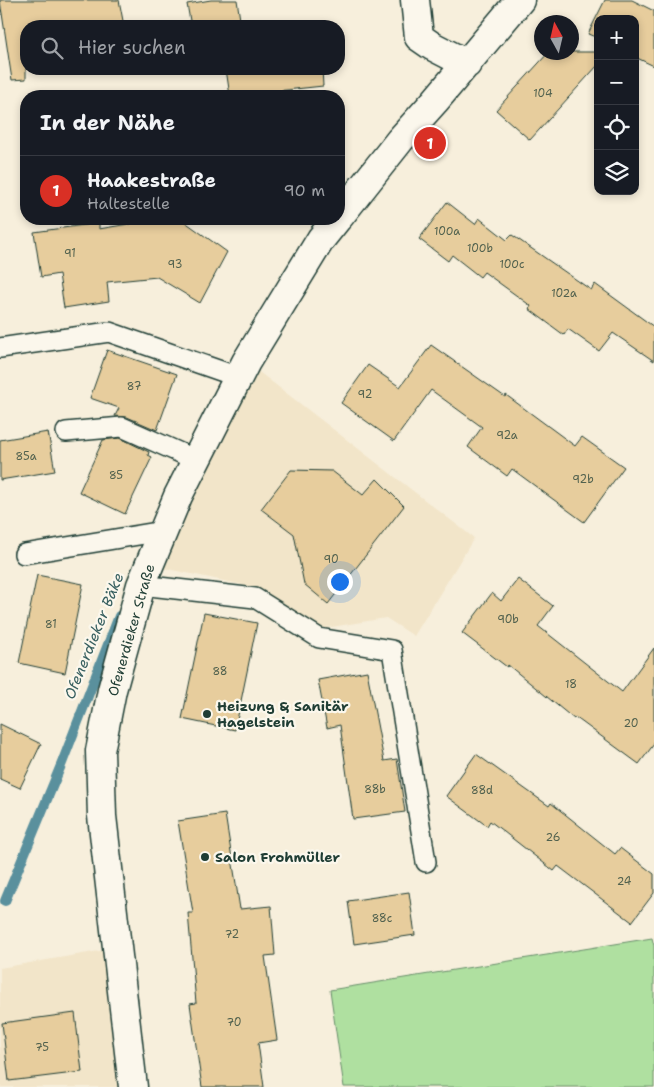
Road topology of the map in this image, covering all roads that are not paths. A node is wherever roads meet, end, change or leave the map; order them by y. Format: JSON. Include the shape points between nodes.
{"nodes":[{"id":1,"x":415,"y":0,"type":"edge"},
{"id":2,"x":520,"y":0,"type":"edge"},
{"id":3,"x":467,"y":64,"type":"junction"},
{"id":4,"x":345,"y":209,"type":"edge"},
{"id":5,"x":332,"y":225,"type":"edge"},
{"id":6,"x":0,"y":348,"type":"edge"},
{"id":7,"x":238,"y":377,"type":"junction"},
{"id":8,"x":66,"y":432,"type":"dead end"},
{"id":9,"x":196,"y":460,"type":"junction"},
{"id":10,"x":163,"y":531,"type":"junction"},
{"id":11,"x":24,"y":554,"type":"dead end"},
{"id":12,"x":141,"y":585,"type":"junction"},
{"id":13,"x":426,"y":862,"type":"dead end"},
{"id":14,"x":133,"y":1087,"type":"edge"}],
"edges":[{"from":1,"to":3,"type":"street","via":[[419,37]]},
{"from":2,"to":3,"type":"street","name":"Ofenerdieker Straße"},
{"from":3,"to":4,"type":"street","name":"Ofenerdieker Straße"},
{"from":5,"to":7,"type":"street","name":"Ofenerdieker Straße"},
{"from":6,"to":7,"type":"lane","via":[[110,332]]},
{"from":7,"to":9,"type":"street","name":"Ofenerdieker Straße"},
{"from":8,"to":9,"type":"lane","via":[[122,427]]},
{"from":9,"to":10,"type":"street","name":"Ofenerdieker Straße"},
{"from":10,"to":11,"type":"lane"},
{"from":10,"to":12,"type":"street","name":"Ofenerdieker Straße"},
{"from":12,"to":13,"type":"lane","via":[[255,598],[319,638],[392,650]]},
{"from":12,"to":14,"type":"street","name":"Ofenerdieker Straße","via":[[112,690],[100,750],[102,816]]}]}
